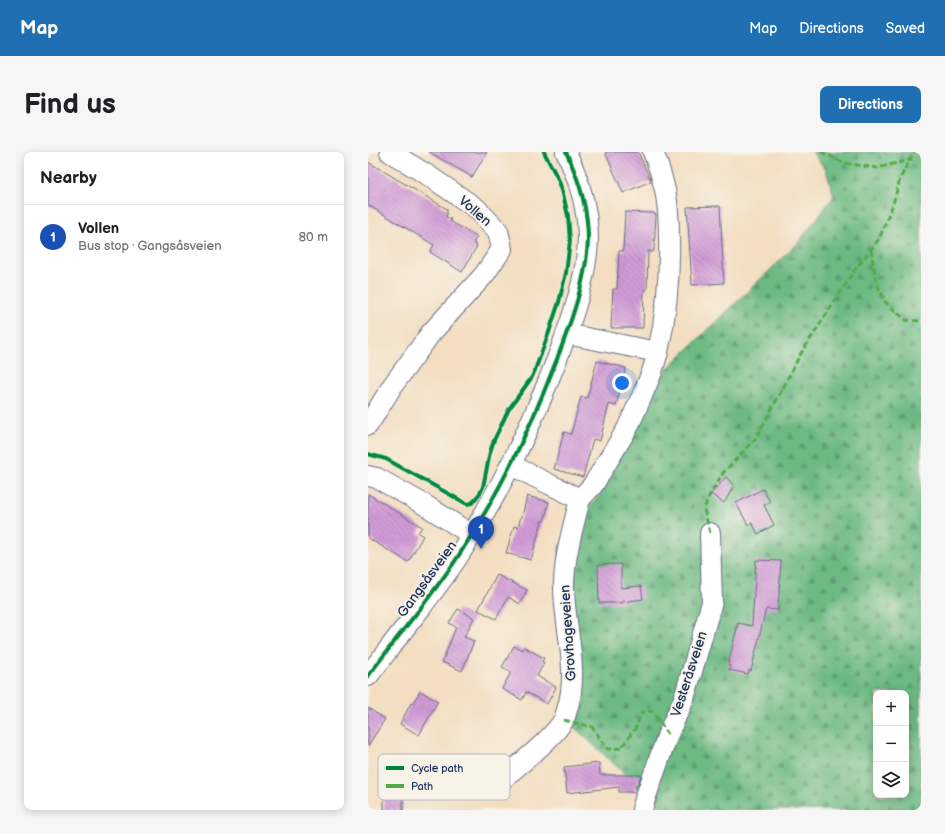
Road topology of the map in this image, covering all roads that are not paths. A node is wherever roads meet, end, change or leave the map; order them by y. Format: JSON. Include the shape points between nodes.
{"nodes":[{"id":1,"x":390,"y":152,"type":"edge"},
{"id":2,"x":566,"y":152,"type":"edge"},
{"id":3,"x":653,"y":152,"type":"edge"},
{"id":4,"x":566,"y":334,"type":"junction"},
{"id":5,"x":658,"y":352,"type":"junction"},
{"id":6,"x":368,"y":425,"type":"edge"},
{"id":7,"x":511,"y":465,"type":"junction"},
{"id":8,"x":368,"y":476,"type":"edge"},
{"id":9,"x":580,"y":499,"type":"junction"},
{"id":10,"x":710,"y":533,"type":"dead end"},
{"id":11,"x":472,"y":535,"type":"junction"},
{"id":12,"x":368,"y":676,"type":"edge"},
{"id":13,"x":510,"y":772,"type":"edge"},
{"id":14,"x":642,"y":810,"type":"edge"}],
"edges":[{"from":1,"to":6,"type":"street","name":"Vollen","via":[[476,208],[498,231],[502,249],[484,275],[431,333]]},
{"from":2,"to":4,"type":"street","name":"Gangsåsveien","via":[[583,197],[588,240],[582,281]]},
{"from":3,"to":5,"type":"street","name":"Grovhageveien","via":[[665,191],[669,221],[668,302]]},
{"from":4,"to":5,"type":"street"},
{"from":4,"to":7,"type":"street","name":"Gangsåsveien","via":[[548,384]]},
{"from":5,"to":9,"type":"street","name":"Grovhageveien","via":[[627,428],[593,485]]},
{"from":7,"to":9,"type":"street"},
{"from":7,"to":11,"type":"street","name":"Gangsåsveien"},
{"from":8,"to":11,"type":"street","via":[[377,478],[425,505]]},
{"from":9,"to":13,"type":"street","name":"Grovhageveien","via":[[569,546],[564,585],[572,667],[569,704],[564,720],[555,732]]},
{"from":10,"to":14,"type":"street","name":"Vesteråsveien","via":[[712,602],[684,698],[668,734]]},
{"from":11,"to":12,"type":"street","name":"Gangsåsveien"}]}
